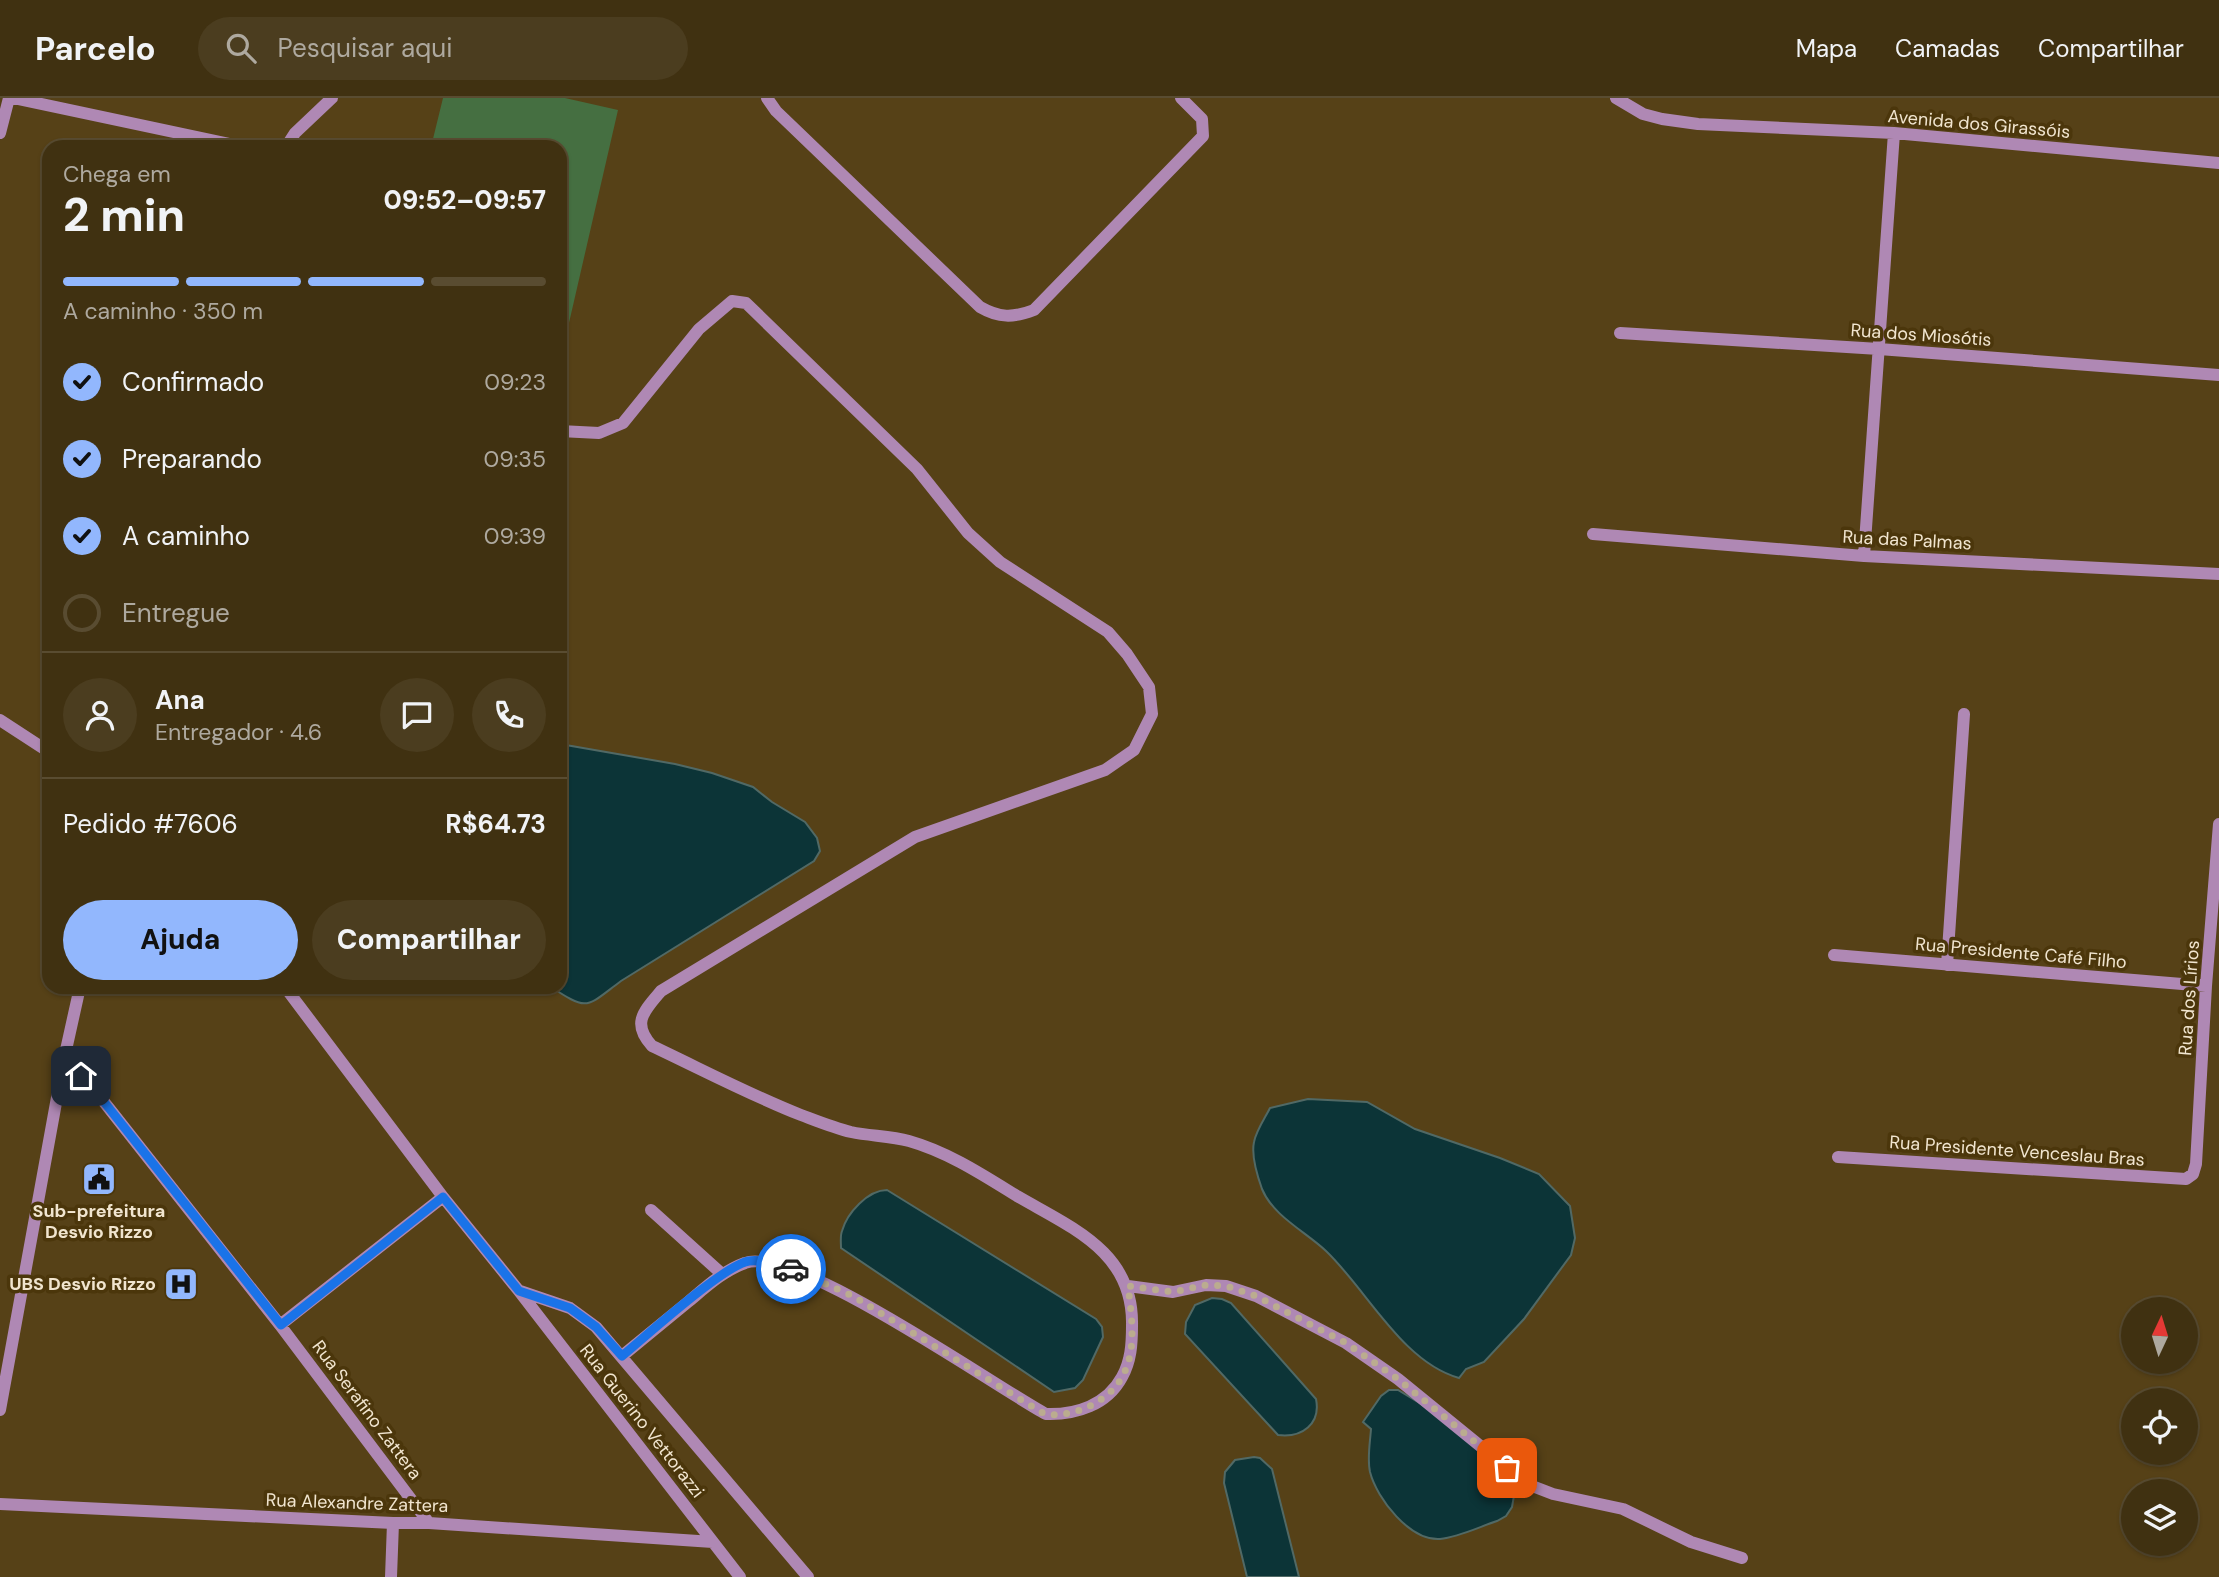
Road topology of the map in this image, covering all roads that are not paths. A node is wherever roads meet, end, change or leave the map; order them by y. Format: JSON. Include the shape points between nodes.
{"nodes":[{"id":1,"x":11,"y":98,"type":"edge"},
{"id":2,"x":331,"y":98,"type":"edge"},
{"id":3,"x":767,"y":98,"type":"edge"},
{"id":4,"x":1181,"y":98,"type":"edge"},
{"id":5,"x":1616,"y":98,"type":"edge"},
{"id":6,"x":0,"y":133,"type":"edge"},
{"id":7,"x":1894,"y":133,"type":"junction"},
{"id":8,"x":211,"y":140,"type":"edge"},
{"id":9,"x":290,"y":140,"type":"edge"},
{"id":10,"x":2219,"y":163,"type":"edge"},
{"id":11,"x":1620,"y":333,"type":"dead end"},
{"id":12,"x":1878,"y":349,"type":"junction"},
{"id":13,"x":2219,"y":374,"type":"edge"},
{"id":14,"x":567,"y":431,"type":"edge"},
{"id":15,"x":1593,"y":534,"type":"dead end"},
{"id":16,"x":1864,"y":556,"type":"junction"},
{"id":17,"x":2219,"y":574,"type":"edge"},
{"id":18,"x":1964,"y":714,"type":"dead end"},
{"id":19,"x":0,"y":720,"type":"edge"},
{"id":20,"x":42,"y":747,"type":"edge"},
{"id":21,"x":2219,"y":824,"type":"edge"},
{"id":22,"x":1834,"y":955,"type":"dead end"},
{"id":23,"x":1947,"y":965,"type":"junction"},
{"id":24,"x":2206,"y":986,"type":"junction"},
{"id":25,"x":78,"y":994,"type":"edge"},
{"id":26,"x":290,"y":994,"type":"edge"},
{"id":27,"x":64,"y":1059,"type":"junction"},
{"id":28,"x":1838,"y":1157,"type":"dead end"},
{"id":29,"x":2193,"y":1174,"type":"joint"},
{"id":30,"x":443,"y":1197,"type":"junction"},
{"id":31,"x":651,"y":1210,"type":"dead end"},
{"id":32,"x":722,"y":1274,"type":"junction"},
{"id":33,"x":1128,"y":1286,"type":"junction"},
{"id":34,"x":519,"y":1291,"type":"junction"},
{"id":35,"x":281,"y":1325,"type":"junction"},
{"id":36,"x":622,"y":1356,"type":"junction"},
{"id":37,"x":0,"y":1410,"type":"edge"},
{"id":38,"x":0,"y":1504,"type":"edge"},
{"id":39,"x":393,"y":1523,"type":"junction"},
{"id":40,"x":429,"y":1523,"type":"junction"},
{"id":41,"x":713,"y":1542,"type":"junction"},
{"id":42,"x":1742,"y":1558,"type":"dead end"},
{"id":43,"x":391,"y":1577,"type":"edge"},
{"id":44,"x":740,"y":1577,"type":"edge"},
{"id":45,"x":808,"y":1577,"type":"edge"}],
"edges":[{"from":1,"to":6,"type":"street"},
{"from":1,"to":8,"type":"street"},
{"from":2,"to":9,"type":"street"},
{"from":3,"to":4,"type":"street","via":[[980,307],[1016,317],[1034,310],[1203,136],[1202,120]]},
{"from":5,"to":7,"type":"street","name":"Avenida dos Girassóis","via":[[1643,114],[1698,124]]},
{"from":7,"to":10,"type":"street","name":"Avenida dos Girassóis"},
{"from":7,"to":12,"type":"street"},
{"from":11,"to":12,"type":"street","name":"Rua dos Miosótis"},
{"from":12,"to":13,"type":"street","name":"Rua dos Miosótis"},
{"from":12,"to":16,"type":"street"},
{"from":14,"to":33,"type":"street","via":[[599,433],[623,423],[699,329],[732,301],[746,303],[917,469],[968,533],[1000,562],[1108,632],[1128,654],[1149,687],[1153,714],[1134,750],[1105,770],[915,837],[661,992],[645,1010],[641,1027],[652,1046],[801,1115],[850,1132],[907,1141],[976,1171],[1092,1241]]},
{"from":15,"to":16,"type":"street","name":"Rua das Palmas"},
{"from":16,"to":17,"type":"street","name":"Rua das Palmas"},
{"from":18,"to":23,"type":"street"},
{"from":19,"to":20,"type":"street"},
{"from":21,"to":24,"type":"street","name":"Rua dos Lírios"},
{"from":22,"to":23,"type":"street","name":"Rua Presidente Café Filho"},
{"from":23,"to":24,"type":"street","name":"Rua Presidente Café Filho"},
{"from":24,"to":29,"type":"street","name":"Rua dos Lírios"},
{"from":25,"to":27,"type":"street"},
{"from":26,"to":30,"type":"street","name":"Rua Guerino Vettorazzi"},
{"from":27,"to":35,"type":"street","name":"Rua Serafino Zattera","via":[[97,1093]]},
{"from":27,"to":37,"type":"street"},
{"from":28,"to":29,"type":"street","name":"Rua Presidente Venceslau Bras","via":[[2186,1179]]},
{"from":30,"to":34,"type":"street","name":"Rua Guerino Vettorazzi"},
{"from":30,"to":35,"type":"street"},
{"from":31,"to":32,"type":"street"},
{"from":32,"to":33,"type":"street","via":[[748,1261],[776,1264],[811,1276],[853,1296],[1046,1415],[1085,1410],[1116,1388],[1132,1350]]},
{"from":32,"to":36,"type":"street"},
{"from":33,"to":42,"type":"street","via":[[1173,1292],[1226,1286],[1256,1296],[1367,1357],[1527,1484],[1623,1509],[1691,1542]]},
{"from":34,"to":36,"type":"street","via":[[570,1308],[596,1327]]},
{"from":34,"to":41,"type":"street","name":"Rua Guerino Vettorazzi"},
{"from":35,"to":40,"type":"street","name":"Rua Serafino Zattera"},
{"from":36,"to":45,"type":"street"},
{"from":38,"to":39,"type":"street","name":"Rua Alexandre Zattera"},
{"from":39,"to":40,"type":"street","name":"Rua Alexandre Zattera"},
{"from":39,"to":43,"type":"street"},
{"from":40,"to":41,"type":"street","name":"Rua Alexandre Zattera"},
{"from":41,"to":44,"type":"street","name":"Rua Guerino Vettorazzi"}]}
